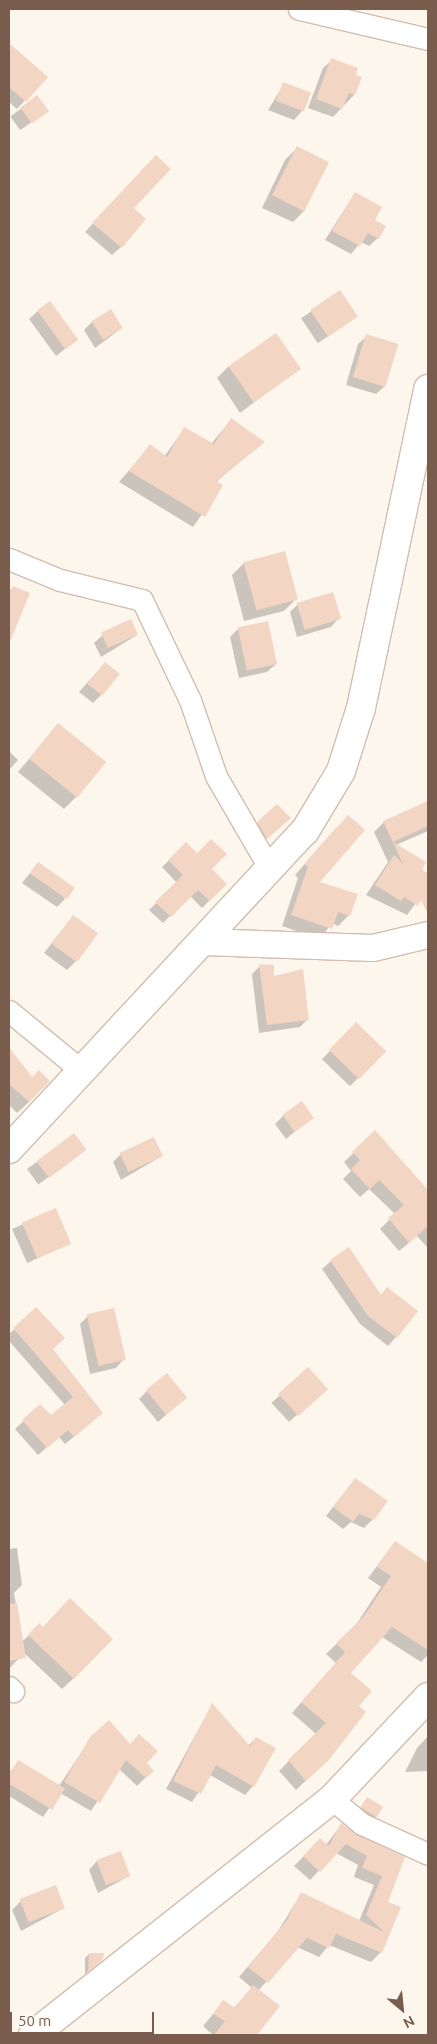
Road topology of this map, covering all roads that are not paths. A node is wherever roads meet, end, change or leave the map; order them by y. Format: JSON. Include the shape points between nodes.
{"nodes":[{"id":1,"x":298,"y":9,"type":"edge"},
{"id":2,"x":428,"y":39,"type":"edge"},
{"id":3,"x":428,"y":389,"type":"edge"},
{"id":4,"x":9,"y":559,"type":"edge"},
{"id":5,"x":270,"y":869,"type":"junction"},
{"id":6,"x":428,"y":935,"type":"edge"},
{"id":7,"x":203,"y":942,"type":"junction"},
{"id":8,"x":9,"y":1011,"type":"edge"},
{"id":9,"x":82,"y":1071,"type":"junction"},
{"id":10,"x":9,"y":1148,"type":"edge"},
{"id":11,"x":428,"y":1696,"type":"edge"},
{"id":12,"x":332,"y":1798,"type":"junction"},
{"id":13,"x":428,"y":1854,"type":"edge"},
{"id":14,"x":33,"y":2035,"type":"edge"}],
"edges":[{"from":1,"to":2,"type":"street"},
{"from":3,"to":5,"type":"main road","via":[[361,708],[341,771],[305,831]]},
{"from":4,"to":5,"type":"street","via":[[60,580],[142,600],[190,700],[216,776]]},
{"from":5,"to":7,"type":"main road"},
{"from":6,"to":7,"type":"street","via":[[373,948]]},
{"from":7,"to":9,"type":"main road"},
{"from":8,"to":9,"type":"street"},
{"from":9,"to":10,"type":"main road"},
{"from":11,"to":12,"type":"main road"},
{"from":12,"to":13,"type":"street","via":[[362,1824]]},
{"from":12,"to":14,"type":"main road"}]}
